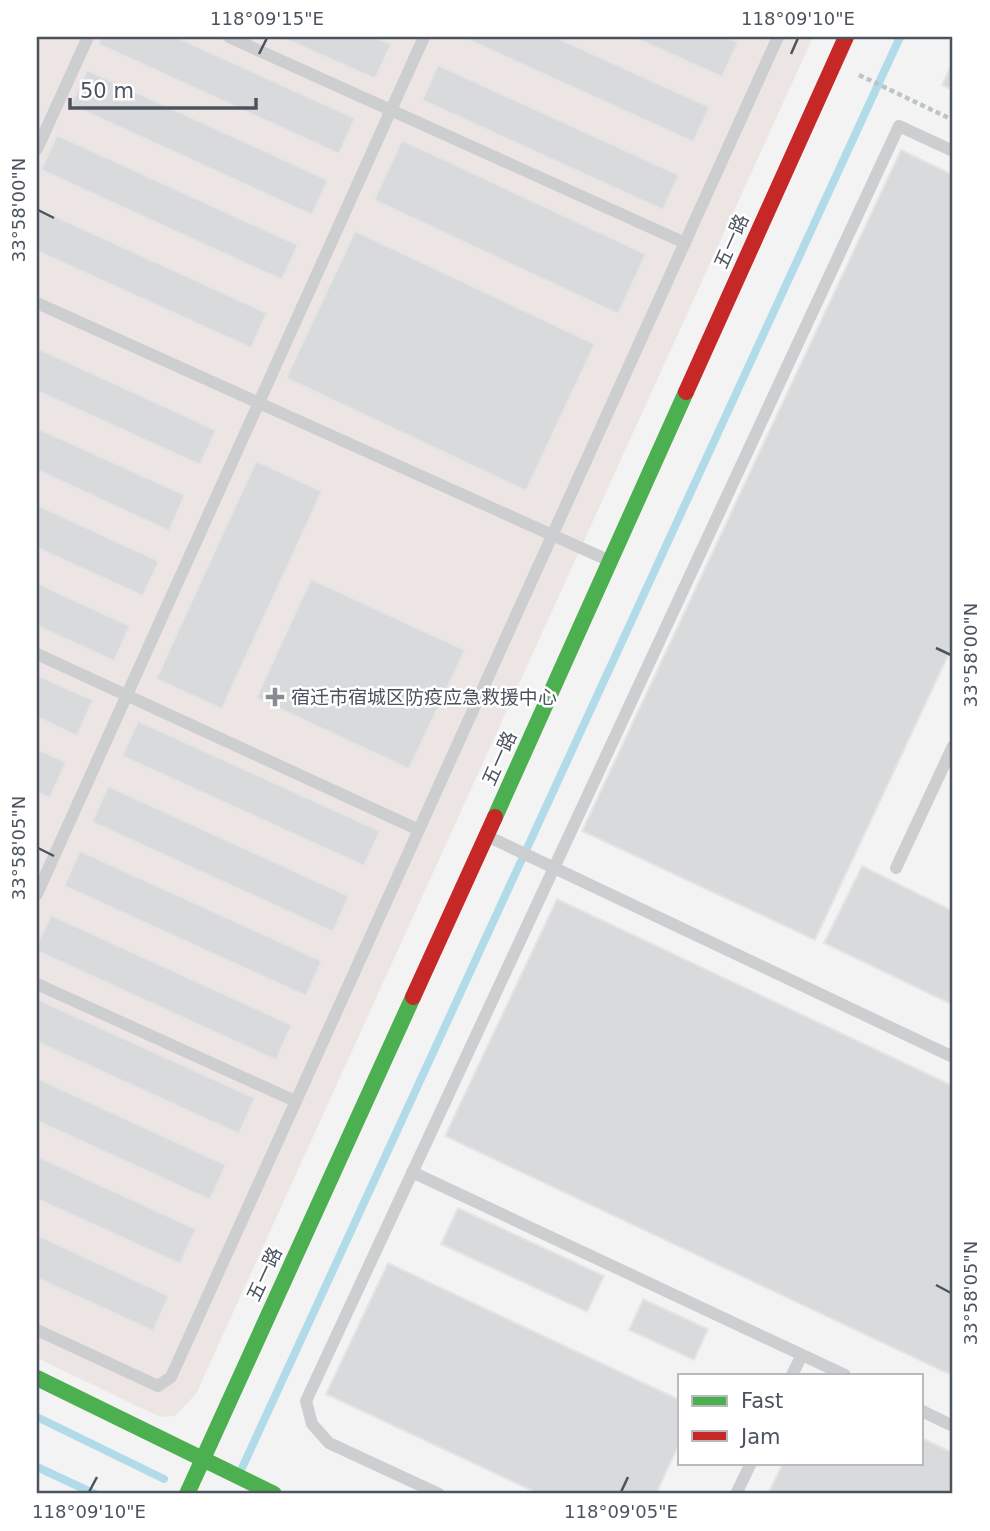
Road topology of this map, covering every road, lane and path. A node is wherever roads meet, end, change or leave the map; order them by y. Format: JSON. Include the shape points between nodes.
{"nodes":[{"id":1,"x":88,"y":37,"type":"edge"},
{"id":2,"x":229,"y":37,"type":"edge"},
{"id":3,"x":424,"y":37,"type":"edge"},
{"id":4,"x":778,"y":37,"type":"edge"},
{"id":5,"x":846,"y":37,"type":"edge"},
{"id":6,"x":869,"y":80,"type":"dead end"},
{"id":7,"x":391,"y":110,"type":"junction"},
{"id":8,"x":953,"y":120,"type":"edge"},
{"id":9,"x":37,"y":149,"type":"edge"},
{"id":10,"x":953,"y":151,"type":"edge"},
{"id":11,"x":685,"y":243,"type":"junction"},
{"id":12,"x":37,"y":303,"type":"edge"},
{"id":13,"x":258,"y":402,"type":"junction"},
{"id":14,"x":552,"y":536,"type":"junction"},
{"id":15,"x":610,"y":562,"type":"junction"},
{"id":16,"x":37,"y":654,"type":"edge"},
{"id":17,"x":126,"y":695,"type":"junction"},
{"id":18,"x":953,"y":746,"type":"edge"},
{"id":19,"x":419,"y":830,"type":"junction"},
{"id":20,"x":486,"y":836,"type":"junction"},
{"id":21,"x":553,"y":868,"type":"junction"},
{"id":22,"x":896,"y":868,"type":"dead end"},
{"id":23,"x":37,"y":894,"type":"edge"},
{"id":24,"x":37,"y":984,"type":"edge"},
{"id":25,"x":953,"y":1058,"type":"edge"},
{"id":26,"x":295,"y":1101,"type":"junction"},
{"id":27,"x":412,"y":1172,"type":"junction"},
{"id":28,"x":37,"y":1330,"type":"edge"},
{"id":29,"x":802,"y":1355,"type":"junction"},
{"id":30,"x":792,"y":1374,"type":"edge"},
{"id":31,"x":843,"y":1374,"type":"edge"},
{"id":32,"x":37,"y":1378,"type":"edge"},
{"id":33,"x":923,"y":1411,"type":"edge"},
{"id":34,"x":953,"y":1426,"type":"edge"},
{"id":35,"x":203,"y":1459,"type":"junction"},
{"id":36,"x":751,"y":1464,"type":"edge"},
{"id":37,"x":187,"y":1494,"type":"edge"},
{"id":38,"x":274,"y":1494,"type":"edge"},
{"id":39,"x":439,"y":1494,"type":"edge"},
{"id":40,"x":736,"y":1494,"type":"edge"}],
"edges":[{"from":1,"to":9,"type":"lane"},
{"from":2,"to":7,"type":"lane"},
{"from":3,"to":7,"type":"lane"},
{"from":4,"to":11,"type":"lane"},
{"from":5,"to":15,"type":"street","name":"五一路"},
{"from":6,"to":8,"type":"path"},
{"from":7,"to":11,"type":"lane"},
{"from":7,"to":13,"type":"lane"},
{"from":10,"to":21,"type":"lane","via":[[900,126]]},
{"from":11,"to":14,"type":"lane"},
{"from":12,"to":13,"type":"lane"},
{"from":13,"to":14,"type":"lane"},
{"from":13,"to":17,"type":"lane"},
{"from":14,"to":15,"type":"lane"},
{"from":14,"to":19,"type":"lane"},
{"from":15,"to":20,"type":"street","name":"五一路"},
{"from":16,"to":17,"type":"lane"},
{"from":17,"to":19,"type":"lane"},
{"from":17,"to":23,"type":"lane"},
{"from":18,"to":22,"type":"lane"},
{"from":19,"to":26,"type":"lane"},
{"from":20,"to":21,"type":"lane"},
{"from":20,"to":35,"type":"street","name":"五一路"},
{"from":21,"to":25,"type":"lane"},
{"from":21,"to":27,"type":"lane"},
{"from":24,"to":26,"type":"lane"},
{"from":26,"to":28,"type":"lane","via":[[171,1377],[159,1387]]},
{"from":27,"to":29,"type":"lane"},
{"from":27,"to":39,"type":"lane","via":[[306,1401],[312,1424],[329,1443]]},
{"from":29,"to":30,"type":"lane"},
{"from":29,"to":31,"type":"lane"},
{"from":32,"to":35,"type":"street"},
{"from":33,"to":34,"type":"lane"},
{"from":35,"to":37,"type":"street","name":"五一路"},
{"from":35,"to":38,"type":"street"},
{"from":36,"to":40,"type":"lane"}]}
